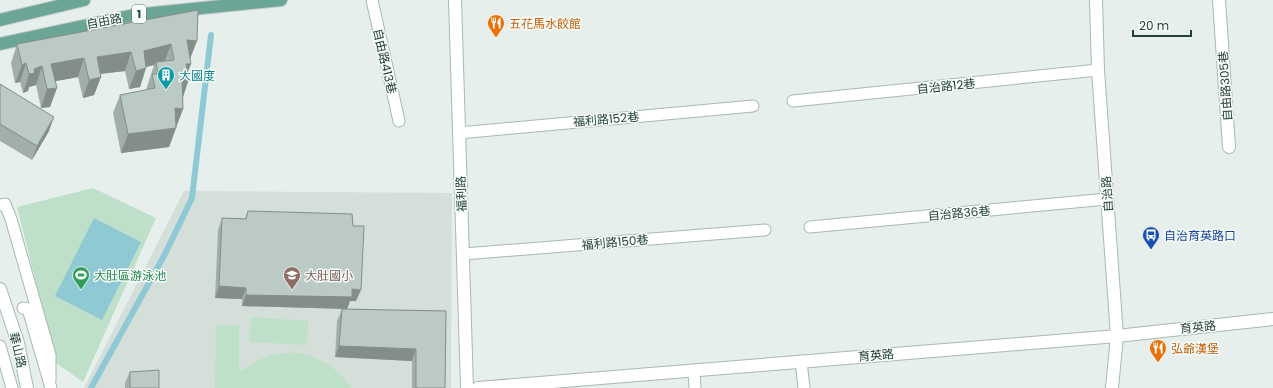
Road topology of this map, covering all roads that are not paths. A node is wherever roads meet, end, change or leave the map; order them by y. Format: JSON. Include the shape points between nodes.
{"nodes":[{"id":1,"x":84,"y":0,"type":"edge"},
{"id":2,"x":281,"y":0,"type":"edge"},
{"id":3,"x":372,"y":0,"type":"edge"},
{"id":4,"x":455,"y":0,"type":"edge"},
{"id":5,"x":1096,"y":0,"type":"edge"},
{"id":6,"x":1220,"y":0,"type":"edge"},
{"id":7,"x":0,"y":20,"type":"edge"},
{"id":8,"x":0,"y":44,"type":"edge"},
{"id":9,"x":1098,"y":70,"type":"junction"},
{"id":10,"x":793,"y":101,"type":"dead end"},
{"id":11,"x":753,"y":106,"type":"dead end"},
{"id":12,"x":399,"y":121,"type":"dead end"},
{"id":13,"x":459,"y":132,"type":"junction"},
{"id":14,"x":1229,"y":147,"type":"dead end"},
{"id":15,"x":1107,"y":199,"type":"junction"},
{"id":16,"x":0,"y":205,"type":"edge"},
{"id":17,"x":810,"y":227,"type":"dead end"},
{"id":18,"x":765,"y":230,"type":"dead end"},
{"id":19,"x":464,"y":254,"type":"junction"},
{"id":20,"x":0,"y":289,"type":"edge"},
{"id":21,"x":23,"y":308,"type":"dead end"},
{"id":22,"x":1273,"y":319,"type":"edge"},
{"id":23,"x":1117,"y":336,"type":"junction"},
{"id":24,"x":0,"y":346,"type":"edge"},
{"id":25,"x":801,"y":361,"type":"junction"},
{"id":26,"x":694,"y":372,"type":"junction"},
{"id":27,"x":587,"y":383,"type":"edge"},
{"id":28,"x":50,"y":384,"type":"edge"},
{"id":29,"x":12,"y":388,"type":"edge"},
{"id":30,"x":27,"y":388,"type":"edge"},
{"id":31,"x":467,"y":388,"type":"edge"},
{"id":32,"x":478,"y":388,"type":"edge"},
{"id":33,"x":694,"y":388,"type":"edge"},
{"id":34,"x":804,"y":388,"type":"edge"},
{"id":35,"x":1112,"y":388,"type":"edge"}],
"edges":[{"from":1,"to":7,"type":"main road","name":"自由路"},
{"from":2,"to":8,"type":"main road","name":"自由路","number":"1","via":[[134,15]]},
{"from":3,"to":12,"type":"lane","name":"自由路413巷"},
{"from":4,"to":13,"type":"street","name":"福利路"},
{"from":5,"to":9,"type":"street","name":"自治路"},
{"from":6,"to":14,"type":"street","name":"自由路305巷"},
{"from":9,"to":10,"type":"lane","name":"自治路12巷"},
{"from":9,"to":15,"type":"street","name":"自治路"},
{"from":11,"to":13,"type":"lane","name":"福利路152巷"},
{"from":13,"to":19,"type":"street","name":"福利路"},
{"from":15,"to":17,"type":"lane","name":"自治路36巷"},
{"from":15,"to":23,"type":"street","name":"自治路"},
{"from":16,"to":28,"type":"lane","via":[[5,204],[11,219],[50,355]]},
{"from":18,"to":19,"type":"lane","name":"福利路150巷"},
{"from":19,"to":31,"type":"street","name":"福利路"},
{"from":20,"to":30,"type":"street","name":"華山路","via":[[18,343]]},
{"from":21,"to":28,"type":"lane","via":[[28,309]]},
{"from":22,"to":23,"type":"street","name":"育英路"},
{"from":23,"to":25,"type":"street","name":"育英路"},
{"from":23,"to":35,"type":"street","name":"自治路"},
{"from":24,"to":29,"type":"lane"},
{"from":25,"to":26,"type":"street","name":"育英路"},
{"from":25,"to":34,"type":"lane"},
{"from":26,"to":27,"type":"street","name":"育英路"},
{"from":26,"to":33,"type":"lane"},
{"from":27,"to":32,"type":"street","name":"育英路"}]}
